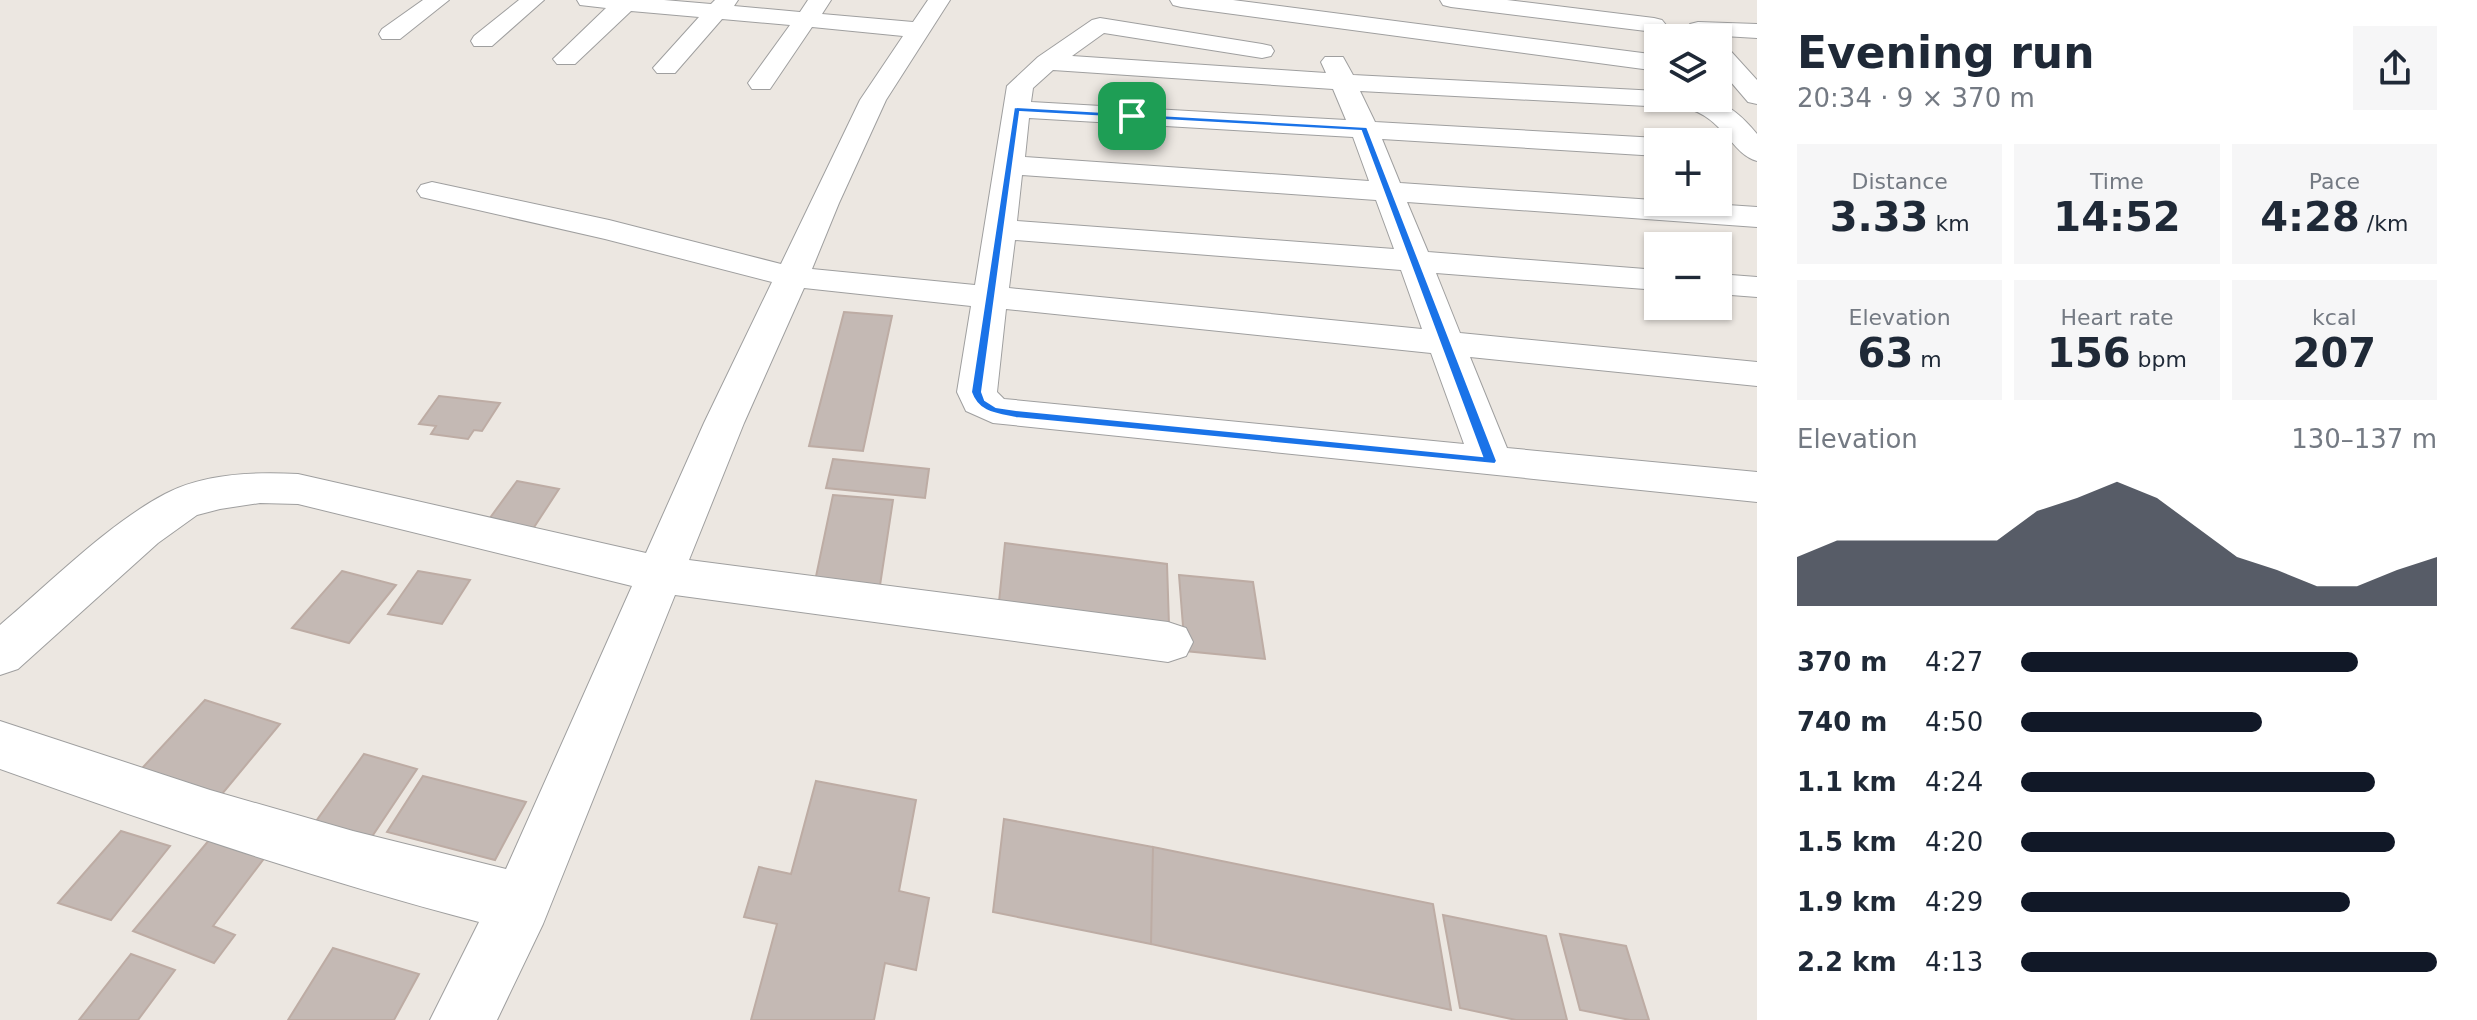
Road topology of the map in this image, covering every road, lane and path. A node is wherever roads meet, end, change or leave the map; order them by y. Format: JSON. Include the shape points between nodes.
{"nodes":[{"id":1,"x":438,"y":0,"type":"edge"},
{"id":2,"x":533,"y":0,"type":"edge"},
{"id":3,"x":588,"y":0,"type":"edge"},
{"id":4,"x":1181,"y":0,"type":"edge"},
{"id":5,"x":1451,"y":0,"type":"edge"},
{"id":6,"x":1636,"y":0,"type":"edge"},
{"id":7,"x":627,"y":2,"type":"edge"},
{"id":8,"x":722,"y":6,"type":"edge"},
{"id":9,"x":813,"y":10,"type":"edge"},
{"id":10,"x":1681,"y":10,"type":"dead end"},
{"id":11,"x":1107,"y":12,"type":"edge"},
{"id":12,"x":929,"y":15,"type":"edge"},
{"id":13,"x":1653,"y":24,"type":"edge"},
{"id":14,"x":1694,"y":24,"type":"edge"},
{"id":15,"x":1644,"y":30,"type":"edge"},
{"id":16,"x":1757,"y":31,"type":"edge"},
{"id":17,"x":1732,"y":32,"type":"edge"},
{"id":18,"x":391,"y":34,"type":"dead end"},
{"id":19,"x":483,"y":41,"type":"dead end"},
{"id":20,"x":566,"y":59,"type":"dead end"},
{"id":21,"x":1644,"y":61,"type":"edge"},
{"id":22,"x":1047,"y":62,"type":"junction"},
{"id":23,"x":1736,"y":63,"type":"edge"},
{"id":24,"x":666,"y":68,"type":"dead end"},
{"id":25,"x":1339,"y":72,"type":"junction"},
{"id":26,"x":761,"y":83,"type":"dead end"},
{"id":27,"x":1757,"y":96,"type":"edge"},
{"id":28,"x":1644,"y":98,"type":"edge"},
{"id":29,"x":1016,"y":109,"type":"junction"},
{"id":30,"x":1723,"y":112,"type":"edge"},
{"id":31,"x":1364,"y":129,"type":"junction"},
{"id":32,"x":1644,"y":146,"type":"edge"},
{"id":33,"x":1732,"y":152,"type":"edge"},
{"id":34,"x":1757,"y":153,"type":"edge"},
{"id":35,"x":1009,"y":165,"type":"junction"},
{"id":36,"x":432,"y":191,"type":"dead end"},
{"id":37,"x":1388,"y":191,"type":"junction"},
{"id":38,"x":1757,"y":217,"type":"edge"},
{"id":39,"x":1000,"y":229,"type":"junction"},
{"id":40,"x":1414,"y":263,"type":"junction"},
{"id":41,"x":792,"y":277,"type":"junction"},
{"id":42,"x":1644,"y":279,"type":"edge"},
{"id":43,"x":1732,"y":285,"type":"edge"},
{"id":44,"x":1757,"y":287,"type":"edge"},
{"id":45,"x":991,"y":297,"type":"junction"},
{"id":46,"x":1443,"y":342,"type":"junction"},
{"id":47,"x":1757,"y":374,"type":"edge"},
{"id":48,"x":1491,"y":461,"type":"junction"},
{"id":49,"x":1757,"y":487,"type":"edge"},
{"id":50,"x":661,"y":575,"type":"junction"},
{"id":51,"x":1168,"y":642,"type":"dead end"},
{"id":52,"x":0,"y":654,"type":"edge"},
{"id":53,"x":0,"y":745,"type":"edge"},
{"id":54,"x":522,"y":903,"type":"junction"},
{"id":55,"x":463,"y":1020,"type":"edge"}],
"edges":[{"from":1,"to":18,"type":"street"},
{"from":2,"to":19,"type":"street"},
{"from":3,"to":7,"type":"street"},
{"from":4,"to":21,"type":"street"},
{"from":5,"to":15,"type":"street"},
{"from":6,"to":13,"type":"street"},
{"from":7,"to":8,"type":"street"},
{"from":7,"to":20,"type":"street"},
{"from":8,"to":9,"type":"street"},
{"from":8,"to":24,"type":"street"},
{"from":9,"to":12,"type":"street"},
{"from":9,"to":26,"type":"street"},
{"from":10,"to":14,"type":"street"},
{"from":11,"to":22,"type":"street"},
{"from":11,"to":25,"type":"street"},
{"from":12,"to":41,"type":"street","via":[[873,100]]},
{"from":16,"to":17,"type":"street"},
{"from":22,"to":25,"type":"street"},
{"from":22,"to":29,"type":"street","via":[[1020,86]]},
{"from":23,"to":27,"type":"street"},
{"from":25,"to":28,"type":"street"},
{"from":25,"to":31,"type":"street"},
{"from":29,"to":31,"type":"street"},
{"from":29,"to":35,"type":"street"},
{"from":30,"to":34,"type":"street"},
{"from":31,"to":32,"type":"street"},
{"from":31,"to":37,"type":"street"},
{"from":33,"to":34,"type":"street"},
{"from":35,"to":37,"type":"street"},
{"from":35,"to":39,"type":"street"},
{"from":36,"to":41,"type":"street"},
{"from":37,"to":38,"type":"street"},
{"from":37,"to":40,"type":"street"},
{"from":39,"to":40,"type":"street"},
{"from":39,"to":45,"type":"street"},
{"from":40,"to":42,"type":"street"},
{"from":40,"to":46,"type":"street"},
{"from":41,"to":45,"type":"street"},
{"from":41,"to":50,"type":"street"},
{"from":43,"to":44,"type":"street"},
{"from":45,"to":46,"type":"street"},
{"from":45,"to":48,"type":"street","via":[[977,392],[980,402],[993,410]]},
{"from":46,"to":47,"type":"street"},
{"from":46,"to":48,"type":"street"},
{"from":48,"to":49,"type":"street"},
{"from":50,"to":51,"type":"street"},
{"from":50,"to":52,"type":"street","via":[[298,489],[233,491],[182,504],[142,531]]},
{"from":50,"to":54,"type":"street"},
{"from":53,"to":54,"type":"street","via":[[282,839]]},
{"from":54,"to":55,"type":"street"}]}
